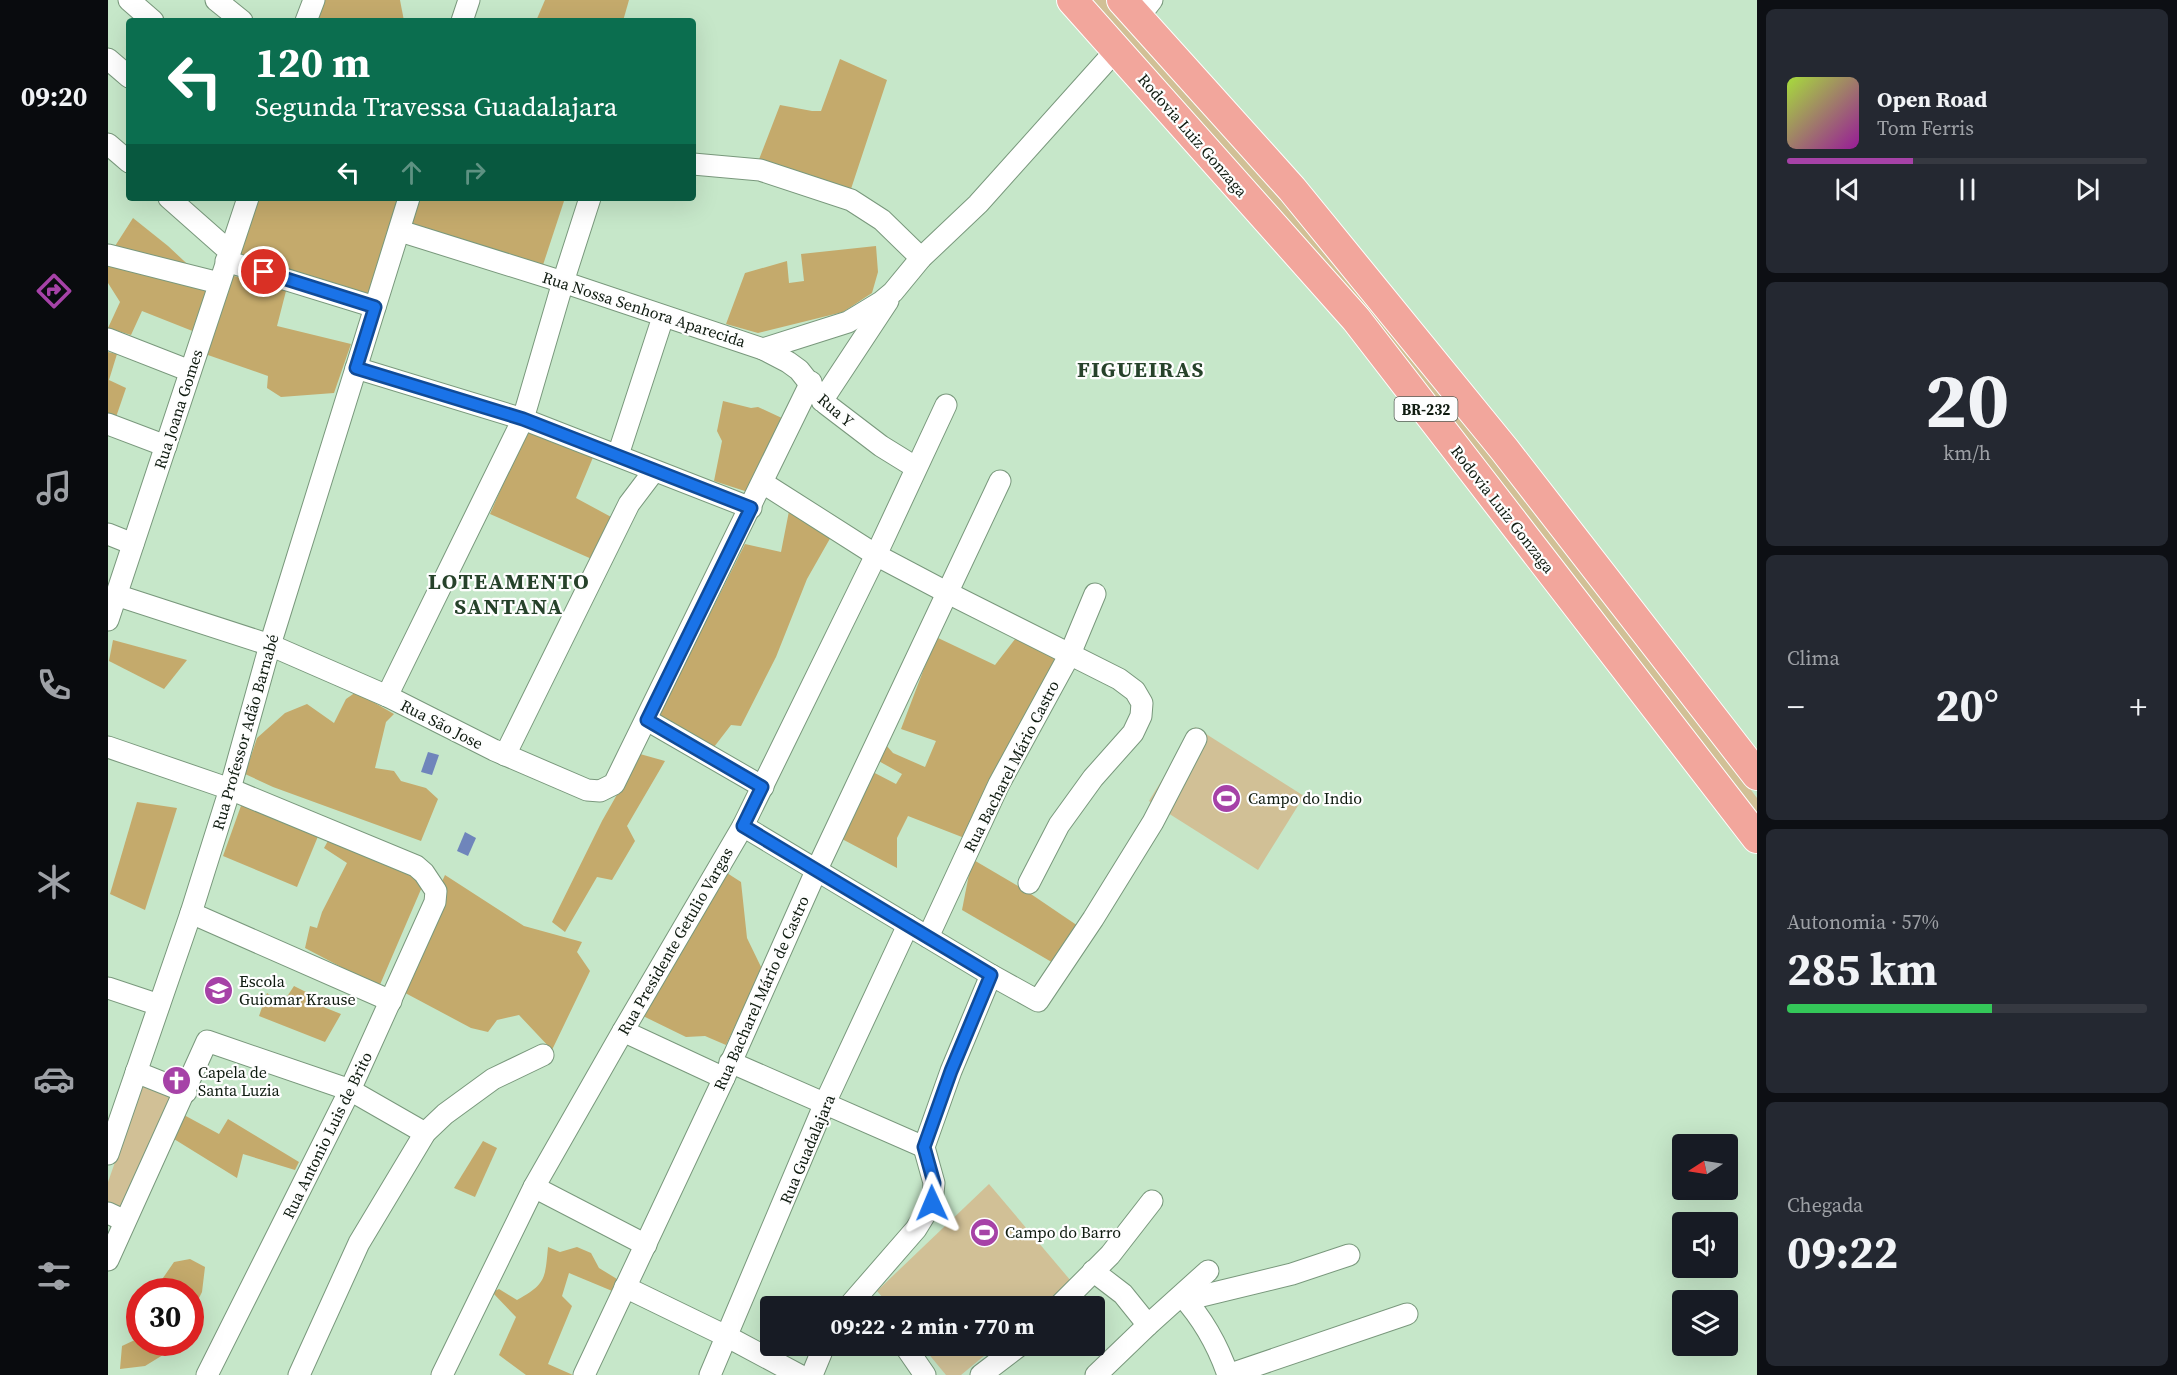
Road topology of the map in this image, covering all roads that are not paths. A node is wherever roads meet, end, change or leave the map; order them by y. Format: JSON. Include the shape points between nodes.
{"nodes":[{"id":1,"x":129,"y":0,"type":"edge"},
{"id":2,"x":216,"y":0,"type":"edge"},
{"id":3,"x":314,"y":0,"type":"edge"},
{"id":4,"x":469,"y":0,"type":"edge"},
{"id":5,"x":1072,"y":0,"type":"edge"},
{"id":6,"x":1137,"y":6,"type":"edge"},
{"id":7,"x":150,"y":18,"type":"edge"},
{"id":8,"x":238,"y":18,"type":"edge"},
{"id":9,"x":307,"y":18,"type":"edge"},
{"id":10,"x":463,"y":18,"type":"edge"},
{"id":11,"x":1117,"y":49,"type":"junction"},
{"id":12,"x":108,"y":59,"type":"edge"},
{"id":13,"x":126,"y":74,"type":"edge"},
{"id":14,"x":108,"y":144,"type":"edge"},
{"id":15,"x":126,"y":159,"type":"edge"},
{"id":16,"x":696,"y":164,"type":"edge"},
{"id":17,"x":172,"y":201,"type":"edge"},
{"id":18,"x":247,"y":201,"type":"edge"},
{"id":19,"x":408,"y":201,"type":"edge"},
{"id":20,"x":589,"y":201,"type":"edge"},
{"id":21,"x":400,"y":231,"type":"junction"},
{"id":22,"x":108,"y":255,"type":"edge"},
{"id":23,"x":227,"y":256,"type":"junction"},
{"id":24,"x":921,"y":258,"type":"junction"},
{"id":25,"x":563,"y":282,"type":"junction"},
{"id":26,"x":219,"y":283,"type":"junction"},
{"id":27,"x":893,"y":292,"type":"junction"},
{"id":28,"x":375,"y":307,"type":"junction"},
{"id":29,"x":663,"y":317,"type":"junction"},
{"id":30,"x":108,"y":339,"type":"edge"},
{"id":31,"x":763,"y":349,"type":"junction"},
{"id":32,"x":356,"y":368,"type":"junction"},
{"id":33,"x":189,"y":371,"type":"junction"},
{"id":34,"x":811,"y":382,"type":"junction"},
{"id":35,"x":822,"y":401,"type":"junction"},
{"id":36,"x":946,"y":405,"type":"dead end"},
{"id":37,"x":523,"y":419,"type":"junction"},
{"id":38,"x":108,"y":424,"type":"edge"},
{"id":39,"x":166,"y":446,"type":"junction"},
{"id":40,"x":618,"y":455,"type":"junction"},
{"id":41,"x":915,"y":467,"type":"junction"},
{"id":42,"x":654,"y":471,"type":"junction"},
{"id":43,"x":1000,"y":481,"type":"dead end"},
{"id":44,"x":763,"y":483,"type":"junction"},
{"id":45,"x":751,"y":508,"type":"junction"},
{"id":46,"x":108,"y":534,"type":"edge"},
{"id":47,"x":133,"y":544,"type":"junction"},
{"id":48,"x":876,"y":555,"type":"junction"},
{"id":49,"x":948,"y":593,"type":"junction"},
{"id":50,"x":1095,"y":594,"type":"dead end"},
{"id":51,"x":116,"y":595,"type":"junction"},
{"id":52,"x":108,"y":620,"type":"edge"},
{"id":53,"x":270,"y":645,"type":"junction"},
{"id":54,"x":1070,"y":654,"type":"junction"},
{"id":55,"x":387,"y":696,"type":"junction"},
{"id":56,"x":647,"y":720,"type":"junction"},
{"id":57,"x":1196,"y":739,"type":"dead end"},
{"id":58,"x":108,"y":747,"type":"edge"},
{"id":59,"x":506,"y":755,"type":"junction"},
{"id":60,"x":1757,"y":775,"type":"edge"},
{"id":61,"x":762,"y":787,"type":"junction"},
{"id":62,"x":230,"y":789,"type":"junction"},
{"id":63,"x":743,"y":826,"type":"junction"},
{"id":64,"x":1757,"y":838,"type":"edge"},
{"id":65,"x":817,"y":868,"type":"junction"},
{"id":66,"x":1029,"y":883,"type":"dead end"},
{"id":67,"x":191,"y":913,"type":"junction"},
{"id":68,"x":908,"y":925,"type":"junction"},
{"id":69,"x":928,"y":937,"type":"junction"},
{"id":70,"x":991,"y":975,"type":"junction"},
{"id":71,"x":108,"y":988,"type":"edge"},
{"id":72,"x":391,"y":1001,"type":"junction"},
{"id":73,"x":159,"y":1005,"type":"junction"},
{"id":74,"x":623,"y":1030,"type":"junction"},
{"id":75,"x":543,"y":1055,"type":"dead end"},
{"id":76,"x":727,"y":1070,"type":"junction"},
{"id":77,"x":136,"y":1072,"type":"junction"},
{"id":78,"x":350,"y":1090,"type":"junction"},
{"id":79,"x":186,"y":1092,"type":"junction"},
{"id":80,"x":825,"y":1103,"type":"junction"},
{"id":81,"x":425,"y":1133,"type":"junction"},
{"id":82,"x":924,"y":1147,"type":"junction"},
{"id":83,"x":108,"y":1154,"type":"edge"},
{"id":84,"x":534,"y":1187,"type":"junction"},
{"id":85,"x":1152,"y":1201,"type":"dead end"},
{"id":86,"x":116,"y":1217,"type":"edge"},
{"id":87,"x":646,"y":1245,"type":"junction"},
{"id":88,"x":1349,"y":1255,"type":"dead end"},
{"id":89,"x":108,"y":1260,"type":"edge"},
{"id":90,"x":1093,"y":1271,"type":"junction"},
{"id":91,"x":1208,"y":1271,"type":"dead end"},
{"id":92,"x":625,"y":1287,"type":"junction"},
{"id":93,"x":863,"y":1296,"type":"edge"},
{"id":94,"x":1069,"y":1296,"type":"edge"},
{"id":95,"x":1184,"y":1298,"type":"junction"},
{"id":96,"x":1407,"y":1314,"type":"dead end"},
{"id":97,"x":1148,"y":1324,"type":"junction"},
{"id":98,"x":728,"y":1337,"type":"junction"},
{"id":99,"x":820,"y":1356,"type":"edge"},
{"id":100,"x":912,"y":1356,"type":"edge"},
{"id":101,"x":1006,"y":1356,"type":"edge"},
{"id":102,"x":207,"y":1375,"type":"edge"},
{"id":103,"x":299,"y":1375,"type":"edge"},
{"id":104,"x":442,"y":1375,"type":"edge"},
{"id":105,"x":584,"y":1375,"type":"edge"},
{"id":106,"x":710,"y":1375,"type":"edge"},
{"id":107,"x":799,"y":1375,"type":"edge"},
{"id":108,"x":812,"y":1375,"type":"edge"},
{"id":109,"x":925,"y":1375,"type":"edge"},
{"id":110,"x":981,"y":1375,"type":"edge"},
{"id":111,"x":1096,"y":1375,"type":"edge"},
{"id":112,"x":1228,"y":1375,"type":"edge"}],
"edges":[{"from":1,"to":7,"type":"street"},
{"from":2,"to":8,"type":"street"},
{"from":3,"to":9,"type":"street"},
{"from":4,"to":10,"type":"street"},
{"from":5,"to":11,"type":"highway","name":"Rodovia Luiz Gonzaga","number":"BR-232"},
{"from":6,"to":60,"type":"highway","number":"BR-232","via":[[1466,402]]},
{"from":11,"to":24,"type":"street","name":"Rua Nossa Senhora Aparecida","via":[[978,204]]},
{"from":11,"to":64,"type":"highway","name":"Rodovia Luiz Gonzaga","number":"BR-232","via":[[1356,320]]},
{"from":12,"to":13,"type":"street"},
{"from":14,"to":15,"type":"street"},
{"from":16,"to":24,"type":"street","via":[[760,170],[851,200],[882,220]]},
{"from":17,"to":23,"type":"street"},
{"from":18,"to":23,"type":"street","name":"Rua Joana Gomes"},
{"from":19,"to":21,"type":"street"},
{"from":20,"to":25,"type":"street"},
{"from":21,"to":25,"type":"street","name":"Rua Nossa Senhora Aparecida"},
{"from":21,"to":28,"type":"street"},
{"from":22,"to":26,"type":"street"},
{"from":23,"to":26,"type":"street","name":"Rua Joana Gomes"},
{"from":23,"to":28,"type":"street"},
{"from":24,"to":27,"type":"street","name":"Rua Nossa Senhora Aparecida"},
{"from":25,"to":29,"type":"street","name":"Rua Nossa Senhora Aparecida"},
{"from":25,"to":37,"type":"street"},
{"from":26,"to":33,"type":"street","name":"Rua Joana Gomes"},
{"from":27,"to":31,"type":"street","name":"Rua Nossa Senhora Aparecida","via":[[848,322]]},
{"from":27,"to":35,"type":"street"},
{"from":28,"to":32,"type":"street","name":"Rua Professor Adão Barnabé"},
{"from":29,"to":31,"type":"street","name":"Rua Nossa Senhora Aparecida"},
{"from":29,"to":40,"type":"street"},
{"from":30,"to":33,"type":"street"},
{"from":31,"to":34,"type":"street","name":"Rua Y","via":[[788,362]]},
{"from":32,"to":37,"type":"street"},
{"from":32,"to":53,"type":"street","name":"Rua Professor Adão Barnabé"},
{"from":33,"to":39,"type":"street","name":"Rua Joana Gomes"},
{"from":34,"to":35,"type":"street","name":"Rua Y"},
{"from":34,"to":44,"type":"street"},
{"from":35,"to":41,"type":"street","name":"Rua Y"},
{"from":36,"to":41,"type":"street","name":"Rua Presidente Getulio Vargas"},
{"from":37,"to":40,"type":"street"},
{"from":37,"to":55,"type":"street"},
{"from":38,"to":39,"type":"street"},
{"from":39,"to":47,"type":"street","name":"Rua Joana Gomes"},
{"from":40,"to":42,"type":"street"},
{"from":41,"to":48,"type":"street","name":"Rua Presidente Getulio Vargas"},
{"from":42,"to":45,"type":"street"},
{"from":42,"to":59,"type":"street","via":[[629,504]]},
{"from":43,"to":49,"type":"street","name":"Rua Bacharel Mário de Castro"},
{"from":44,"to":45,"type":"street"},
{"from":44,"to":48,"type":"street"},
{"from":45,"to":56,"type":"street"},
{"from":46,"to":47,"type":"street"},
{"from":47,"to":51,"type":"street","name":"Rua Joana Gomes"},
{"from":48,"to":49,"type":"street"},
{"from":48,"to":61,"type":"street","name":"Rua Presidente Getulio Vargas"},
{"from":49,"to":54,"type":"street"},
{"from":49,"to":65,"type":"street","name":"Rua Bacharel Mário de Castro"},
{"from":50,"to":54,"type":"street","name":"Rua Bacharel Mário Castro"},
{"from":51,"to":52,"type":"street","name":"Rua Joana Gomes"},
{"from":51,"to":53,"type":"street","name":"Rua São Jose"},
{"from":53,"to":55,"type":"street","name":"Rua São Jose"},
{"from":53,"to":62,"type":"street","name":"Rua Professor Adão Barnabé"},
{"from":54,"to":66,"type":"street","via":[[1136,691],[1142,703],[1141,716],[1133,733],[1093,777],[1059,825]]},
{"from":54,"to":69,"type":"street","name":"Rua Bacharel Mário Castro","via":[[999,783]]},
{"from":55,"to":59,"type":"street","name":"Rua São Jose"},
{"from":56,"to":59,"type":"street","name":"Rua São Jose","via":[[614,784],[600,791],[587,790]]},
{"from":56,"to":61,"type":"street"},
{"from":57,"to":70,"type":"street","via":[[1153,822],[1038,1001]]},
{"from":58,"to":62,"type":"street"},
{"from":61,"to":63,"type":"street","name":"Rua Presidente Getulio Vargas"},
{"from":62,"to":67,"type":"street","name":"Rua Professor Adão Barnabé"},
{"from":62,"to":72,"type":"street","name":"Rua Antonio Luis de Brito","via":[[416,866],[424,873],[436,891],[435,902]]},
{"from":63,"to":65,"type":"street"},
{"from":63,"to":74,"type":"street","name":"Rua Presidente Getulio Vargas"},
{"from":65,"to":68,"type":"street"},
{"from":65,"to":76,"type":"street","name":"Rua Bacharel Mário de Castro"},
{"from":67,"to":72,"type":"street"},
{"from":67,"to":73,"type":"street","name":"Rua Professor Adão Barnabé"},
{"from":68,"to":69,"type":"street"},
{"from":68,"to":80,"type":"street","name":"Rua Guadalajara"},
{"from":69,"to":70,"type":"street"},
{"from":70,"to":82,"type":"street"},
{"from":71,"to":73,"type":"street"},
{"from":72,"to":78,"type":"street","name":"Rua Antonio Luis de Brito"},
{"from":73,"to":77,"type":"street","name":"Rua Professor Adão Barnabé"},
{"from":74,"to":76,"type":"street"},
{"from":74,"to":84,"type":"street","name":"Rua Presidente Getulio Vargas"},
{"from":75,"to":81,"type":"street","via":[[493,1079]]},
{"from":76,"to":80,"type":"street"},
{"from":76,"to":87,"type":"street","name":"Rua Bacharel Mário de Castro"},
{"from":77,"to":79,"type":"street"},
{"from":77,"to":83,"type":"street","name":"Rua Professor Adão Barnabé"},
{"from":78,"to":79,"type":"street","via":[[207,1041]]},
{"from":78,"to":81,"type":"street"},
{"from":78,"to":102,"type":"street","name":"Rua Antonio Luis de Brito"},
{"from":79,"to":86,"type":"street"},
{"from":80,"to":82,"type":"street"},
{"from":80,"to":98,"type":"street","name":"Rua Guadalajara"},
{"from":81,"to":103,"type":"street","via":[[359,1243]]},
{"from":82,"to":93,"type":"street","via":[[934,1183],[932,1203]]},
{"from":84,"to":87,"type":"street"},
{"from":84,"to":104,"type":"street","name":"Rua Presidente Getulio Vargas"},
{"from":85,"to":90,"type":"street"},
{"from":86,"to":89,"type":"street"},
{"from":87,"to":92,"type":"street","name":"Rua Bacharel Mário de Castro"},
{"from":88,"to":95,"type":"street","via":[[1292,1274]]},
{"from":90,"to":94,"type":"street"},
{"from":90,"to":97,"type":"street","via":[[1123,1294]]},
{"from":91,"to":95,"type":"street"},
{"from":92,"to":98,"type":"street"},
{"from":92,"to":105,"type":"street","name":"Rua Bacharel Mário de Castro"},
{"from":95,"to":97,"type":"street"},
{"from":95,"to":112,"type":"street","via":[[1218,1348]]},
{"from":96,"to":112,"type":"street"},
{"from":97,"to":111,"type":"street"},
{"from":98,"to":106,"type":"street","name":"Rua Guadalajara"},
{"from":98,"to":107,"type":"street"},
{"from":99,"to":108,"type":"street"},
{"from":100,"to":109,"type":"street"},
{"from":101,"to":110,"type":"street"}]}
